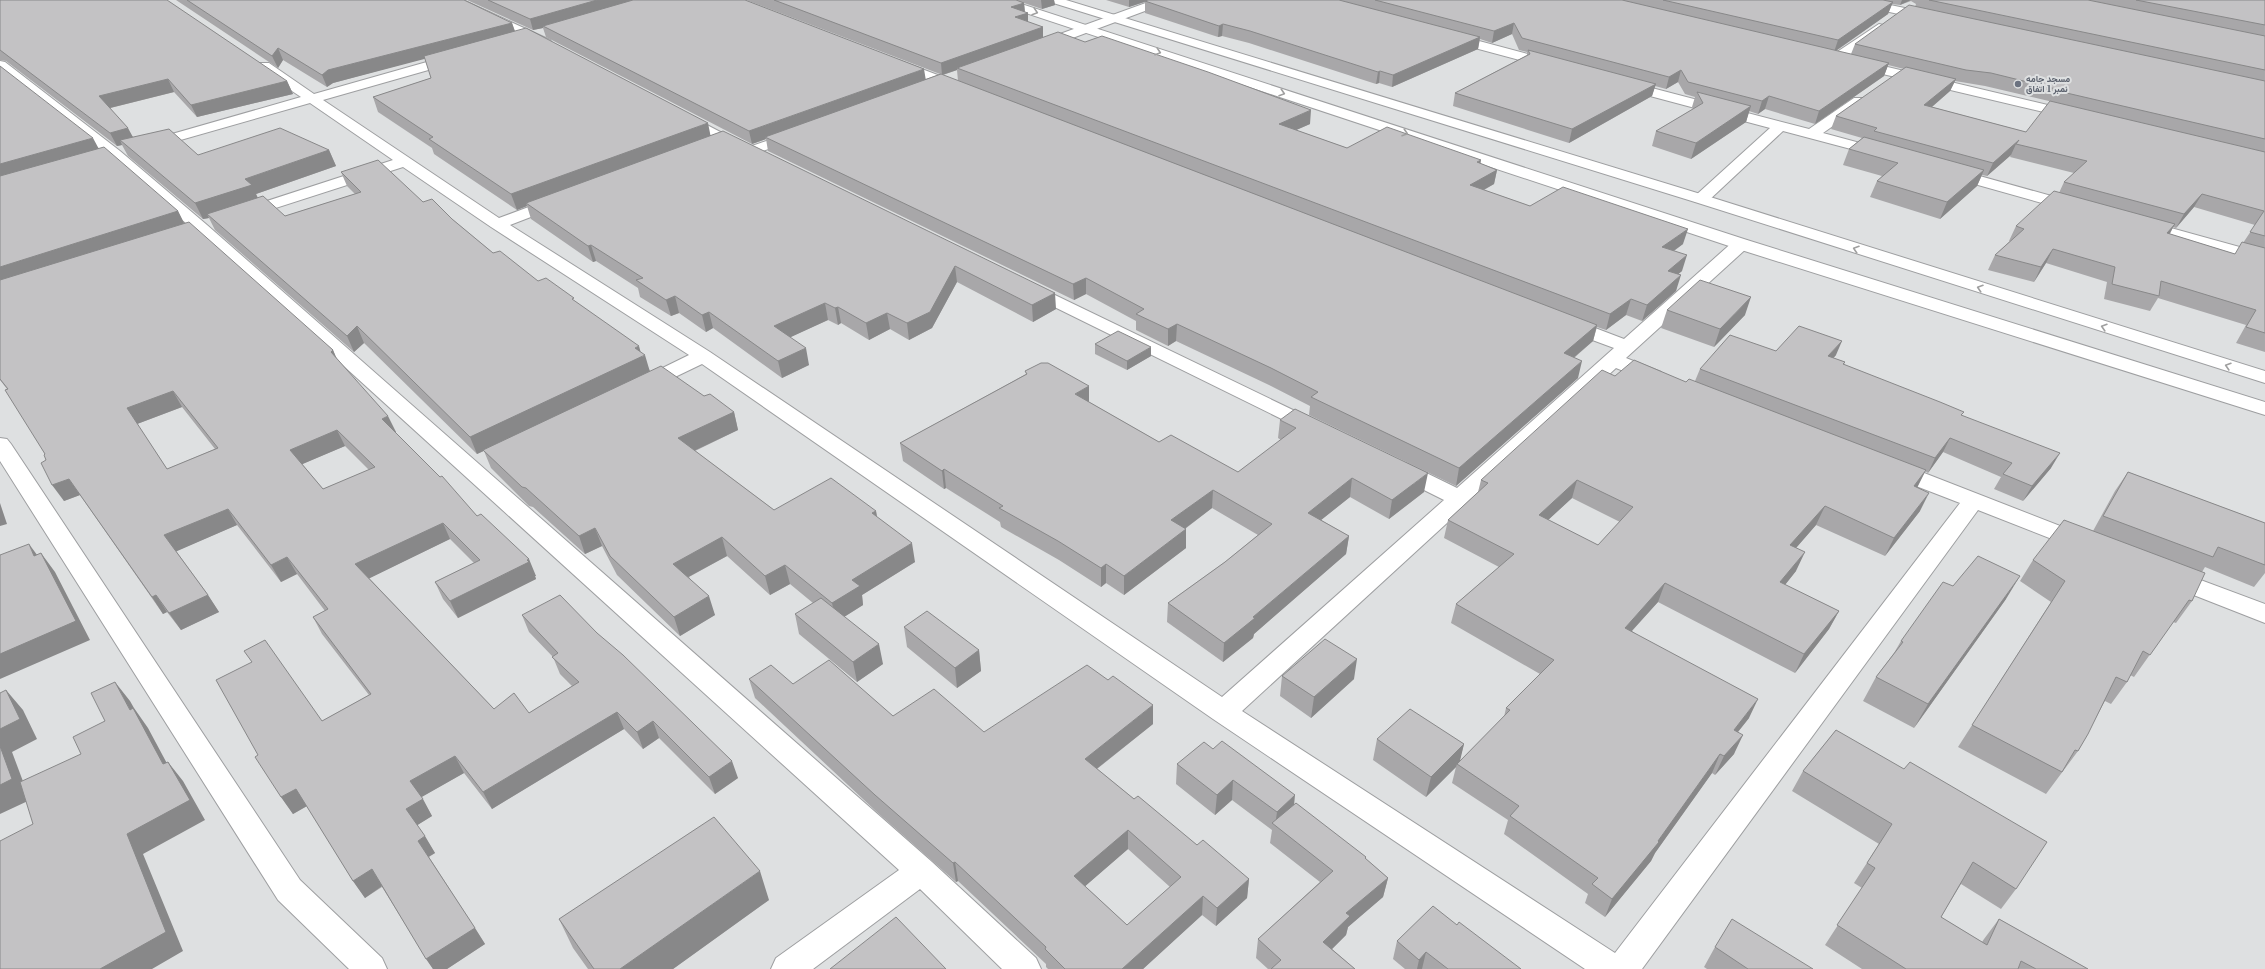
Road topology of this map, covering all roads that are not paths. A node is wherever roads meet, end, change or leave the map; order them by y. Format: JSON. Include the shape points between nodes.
{"nodes":[{"id":1,"x":454,"y":0,"type":"edge"},
{"id":2,"x":998,"y":0,"type":"edge"},
{"id":3,"x":1054,"y":0,"type":"edge"},
{"id":4,"x":1165,"y":0,"type":"edge"},
{"id":5,"x":1850,"y":0,"type":"edge"},
{"id":6,"x":1917,"y":0,"type":"edge"},
{"id":7,"x":1902,"y":11,"type":"junction"},
{"id":8,"x":1114,"y":19,"type":"junction"},
{"id":9,"x":1940,"y":20,"type":"edge"},
{"id":10,"x":1088,"y":28,"type":"junction"},
{"id":11,"x":554,"y":30,"type":"edge"},
{"id":12,"x":1435,"y":33,"type":"edge"},
{"id":13,"x":532,"y":36,"type":"junction"},
{"id":14,"x":509,"y":43,"type":"edge"},
{"id":15,"x":1030,"y":50,"type":"edge"},
{"id":16,"x":560,"y":51,"type":"edge"},
{"id":17,"x":471,"y":53,"type":"edge"},
{"id":18,"x":1820,"y":55,"type":"edge"},
{"id":19,"x":248,"y":56,"type":"edge"},
{"id":20,"x":885,"y":59,"type":"edge"},
{"id":21,"x":1836,"y":59,"type":"junction"},
{"id":22,"x":0,"y":65,"type":"edge"},
{"id":23,"x":1565,"y":68,"type":"edge"},
{"id":24,"x":1900,"y":73,"type":"junction"},
{"id":25,"x":965,"y":74,"type":"edge"},
{"id":26,"x":1611,"y":81,"type":"edge"},
{"id":27,"x":943,"y":82,"type":"junction"},
{"id":28,"x":1881,"y":86,"type":"edge"},
{"id":29,"x":921,"y":90,"type":"edge"},
{"id":30,"x":973,"y":93,"type":"edge"},
{"id":31,"x":1868,"y":95,"type":"edge"},
{"id":32,"x":312,"y":99,"type":"junction"},
{"id":33,"x":671,"y":110,"type":"edge"},
{"id":34,"x":2086,"y":118,"type":"edge"},
{"id":35,"x":1780,"y":127,"type":"junction"},
{"id":36,"x":810,"y":130,"type":"edge"},
{"id":37,"x":1812,"y":134,"type":"junction"},
{"id":38,"x":727,"y":139,"type":"junction"},
{"id":39,"x":704,"y":147,"type":"edge"},
{"id":40,"x":751,"y":151,"type":"junction"},
{"id":41,"x":121,"y":153,"type":"junction"},
{"id":42,"x":1896,"y":158,"type":"edge"},
{"id":43,"x":405,"y":161,"type":"junction"},
{"id":44,"x":772,"y":162,"type":"edge"},
{"id":45,"x":1935,"y":168,"type":"edge"},
{"id":46,"x":571,"y":196,"type":"edge"},
{"id":47,"x":1701,"y":199,"type":"junction"},
{"id":48,"x":2088,"y":211,"type":"edge"},
{"id":49,"x":2127,"y":221,"type":"edge"},
{"id":50,"x":497,"y":224,"type":"junction"},
{"id":51,"x":208,"y":225,"type":"junction"},
{"id":52,"x":1741,"y":244,"type":"junction"},
{"id":53,"x":2265,"y":259,"type":"edge"},
{"id":54,"x":1016,"y":281,"type":"edge"},
{"id":55,"x":1553,"y":318,"type":"edge"},
{"id":56,"x":1620,"y":354,"type":"junction"},
{"id":57,"x":703,"y":356,"type":"junction"},
{"id":58,"x":2265,"y":377,"type":"edge"},
{"id":59,"x":1672,"y":383,"type":"edge"},
{"id":60,"x":625,"y":394,"type":"edge"},
{"id":61,"x":2265,"y":409,"type":"edge"},
{"id":62,"x":1331,"y":436,"type":"edge"},
{"id":63,"x":0,"y":444,"type":"edge"},
{"id":64,"x":490,"y":458,"type":"edge"},
{"id":65,"x":1871,"y":460,"type":"edge"},
{"id":66,"x":1388,"y":464,"type":"edge"},
{"id":67,"x":469,"y":468,"type":"junction"},
{"id":68,"x":1460,"y":499,"type":"junction"},
{"id":69,"x":1974,"y":500,"type":"junction"},
{"id":70,"x":2105,"y":551,"type":"edge"},
{"id":71,"x":2149,"y":568,"type":"edge"},
{"id":72,"x":2265,"y":614,"type":"edge"},
{"id":73,"x":1223,"y":712,"type":"junction"},
{"id":74,"x":921,"y":871,"type":"junction"},
{"id":75,"x":371,"y":969,"type":"edge"},
{"id":76,"x":787,"y":969,"type":"edge"},
{"id":77,"x":1025,"y":969,"type":"edge"},
{"id":78,"x":1612,"y":969,"type":"edge"},
{"id":79,"x":1624,"y":969,"type":"edge"}],
"edges":[{"from":1,"to":13,"type":"street"},
{"from":2,"to":10,"type":"street","one_way":true},
{"from":3,"to":8,"type":"street"},
{"from":4,"to":8,"type":"street"},
{"from":5,"to":7,"type":"street"},
{"from":6,"to":7,"type":"street"},
{"from":7,"to":9,"type":"street"},
{"from":7,"to":21,"type":"street"},
{"from":8,"to":10,"type":"street"},
{"from":8,"to":47,"type":"street"},
{"from":10,"to":15,"type":"street"},
{"from":10,"to":52,"type":"street","one_way":true},
{"from":11,"to":13,"type":"street"},
{"from":12,"to":23,"type":"street"},
{"from":13,"to":14,"type":"street"},
{"from":13,"to":16,"type":"street"},
{"from":17,"to":32,"type":"street"},
{"from":18,"to":21,"type":"street"},
{"from":19,"to":32,"type":"street"},
{"from":20,"to":27,"type":"street"},
{"from":21,"to":24,"type":"street"},
{"from":22,"to":41,"type":"street"},
{"from":24,"to":28,"type":"street"},
{"from":24,"to":34,"type":"street"},
{"from":25,"to":27,"type":"street"},
{"from":26,"to":35,"type":"street"},
{"from":27,"to":29,"type":"street"},
{"from":27,"to":30,"type":"street"},
{"from":31,"to":37,"type":"street"},
{"from":32,"to":41,"type":"street"},
{"from":32,"to":43,"type":"street"},
{"from":33,"to":38,"type":"street"},
{"from":35,"to":37,"type":"street"},
{"from":35,"to":47,"type":"street"},
{"from":36,"to":40,"type":"street"},
{"from":37,"to":42,"type":"street"},
{"from":38,"to":39,"type":"street"},
{"from":38,"to":40,"type":"street"},
{"from":40,"to":44,"type":"street"},
{"from":41,"to":51,"type":"street"},
{"from":43,"to":50,"type":"street"},
{"from":43,"to":51,"type":"street"},
{"from":45,"to":48,"type":"street"},
{"from":46,"to":50,"type":"street"},
{"from":58,"to":47,"type":"street","one_way":true},
{"from":49,"to":53,"type":"street"},
{"from":50,"to":57,"type":"street"},
{"from":51,"to":67,"type":"street"},
{"from":52,"to":56,"type":"street"},
{"from":52,"to":61,"type":"street"},
{"from":54,"to":62,"type":"street"},
{"from":55,"to":56,"type":"street"},
{"from":56,"to":59,"type":"street"},
{"from":56,"to":68,"type":"street"},
{"from":57,"to":60,"type":"street"},
{"from":57,"to":73,"type":"street"},
{"from":63,"to":75,"type":"street","via":[[289,890]]},
{"from":64,"to":67,"type":"street"},
{"from":65,"to":69,"type":"street"},
{"from":66,"to":68,"type":"street"},
{"from":67,"to":74,"type":"street"},
{"from":68,"to":73,"type":"street"},
{"from":69,"to":70,"type":"street"},
{"from":69,"to":79,"type":"street"},
{"from":71,"to":72,"type":"street"},
{"from":73,"to":78,"type":"street"},
{"from":74,"to":76,"type":"street"},
{"from":74,"to":77,"type":"street"}]}
